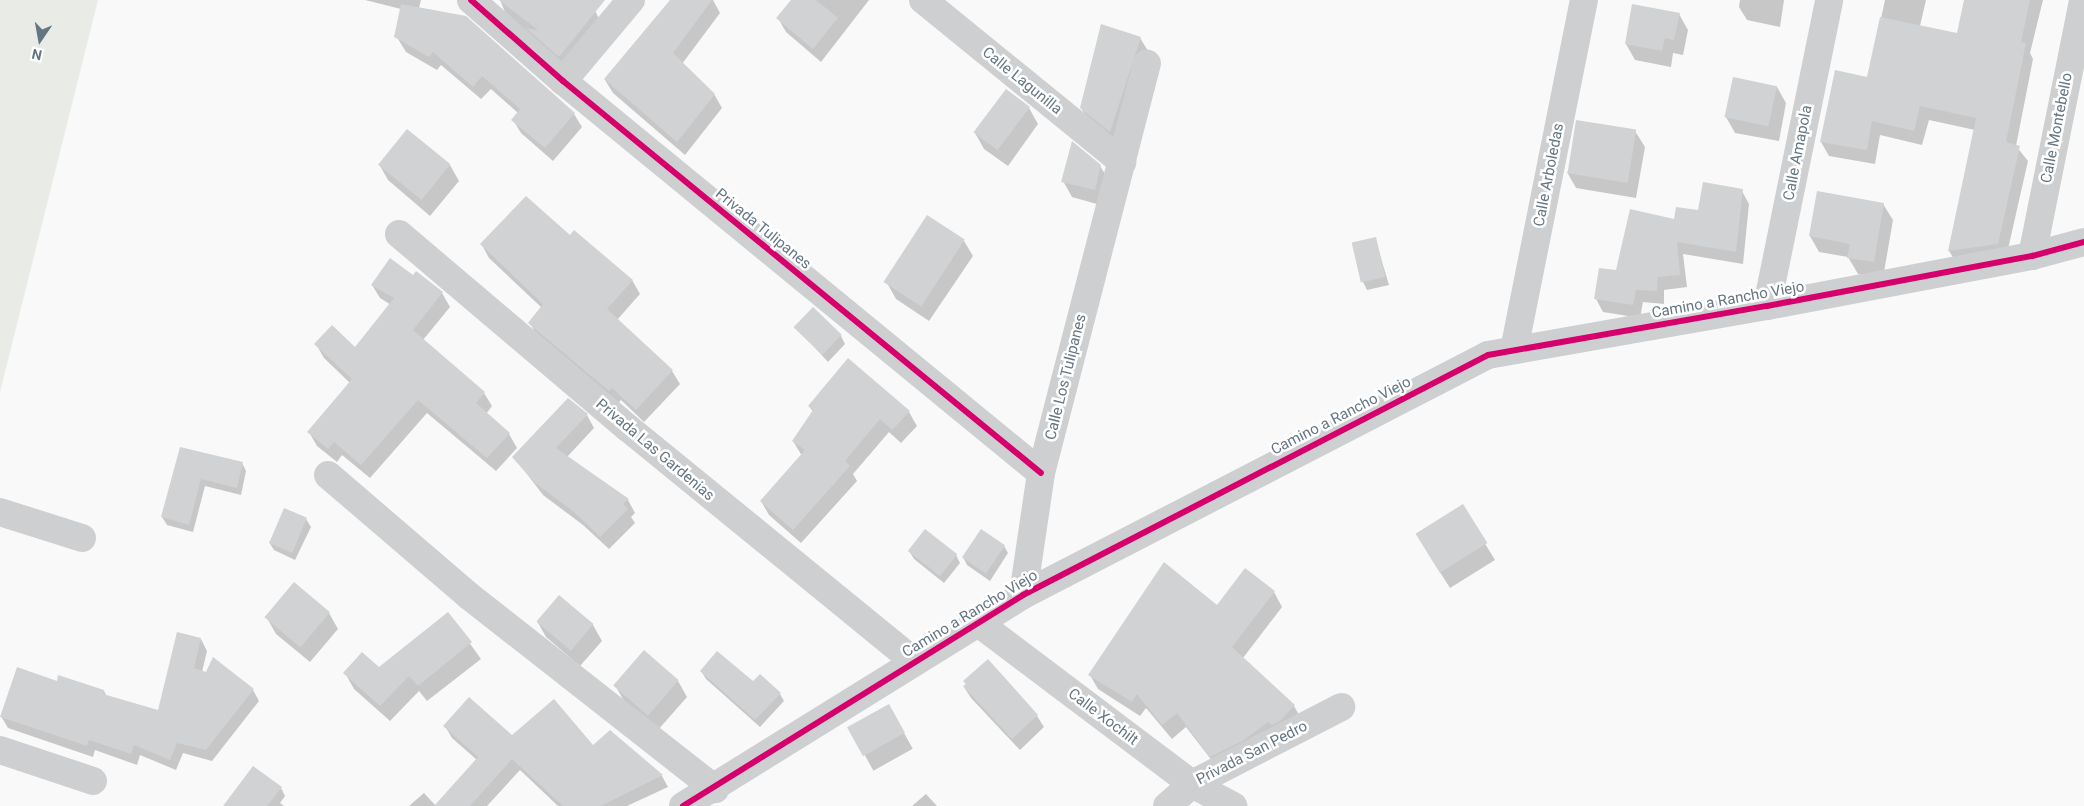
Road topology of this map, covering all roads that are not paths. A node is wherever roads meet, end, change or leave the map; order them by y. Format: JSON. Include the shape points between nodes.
{"nodes":[{"id":1,"x":472,"y":0,"type":"edge"},
{"id":2,"x":631,"y":0,"type":"edge"},
{"id":3,"x":923,"y":0,"type":"edge"},
{"id":4,"x":1584,"y":0,"type":"edge"},
{"id":5,"x":1828,"y":0,"type":"edge"},
{"id":6,"x":2083,"y":0,"type":"edge"},
{"id":7,"x":1147,"y":63,"type":"dead end"},
{"id":8,"x":563,"y":81,"type":"junction"},
{"id":9,"x":1122,"y":162,"type":"junction"},
{"id":10,"x":399,"y":234,"type":"dead end"},
{"id":11,"x":2084,"y":242,"type":"edge"},
{"id":12,"x":2032,"y":256,"type":"junction"},
{"id":13,"x":1767,"y":306,"type":"junction"},
{"id":14,"x":1514,"y":350,"type":"junction"},
{"id":15,"x":1041,"y":473,"type":"junction"},
{"id":16,"x":328,"y":475,"type":"dead end"},
{"id":17,"x":0,"y":512,"type":"edge"},
{"id":18,"x":82,"y":538,"type":"dead end"},
{"id":19,"x":1023,"y":595,"type":"junction"},
{"id":20,"x":976,"y":622,"type":"junction"},
{"id":21,"x":915,"y":662,"type":"junction"},
{"id":22,"x":1341,"y":707,"type":"dead end"},
{"id":23,"x":0,"y":750,"type":"edge"},
{"id":24,"x":93,"y":781,"type":"dead end"},
{"id":25,"x":1192,"y":784,"type":"junction"},
{"id":26,"x":715,"y":789,"type":"junction"},
{"id":27,"x":683,"y":806,"type":"edge"},
{"id":28,"x":1167,"y":806,"type":"edge"},
{"id":29,"x":1233,"y":806,"type":"edge"}],
"edges":[{"from":1,"to":8,"type":"street","name":"Privada Tulipanes"},
{"from":2,"to":8,"type":"street"},
{"from":3,"to":9,"type":"street","name":"Calle Lagunilla"},
{"from":4,"to":14,"type":"street","name":"Calle Arboledas"},
{"from":5,"to":13,"type":"street","name":"Calle Amapola"},
{"from":6,"to":12,"type":"street","name":"Calle Montebello"},
{"from":7,"to":9,"type":"street","name":"Calle Los Tulipanes"},
{"from":8,"to":15,"type":"street","name":"Privada Tulipanes"},
{"from":9,"to":15,"type":"street","name":"Calle Los Tulipanes"},
{"from":10,"to":21,"type":"street","name":"Privada Las Gardenias","via":[[628,428]]},
{"from":11,"to":12,"type":"street","name":"Camino a Rancho Viejo"},
{"from":12,"to":13,"type":"street","name":"Camino a Rancho Viejo"},
{"from":13,"to":14,"type":"street","name":"Camino a Rancho Viejo"},
{"from":14,"to":19,"type":"street","name":"Camino a Rancho Viejo","via":[[1488,355]]},
{"from":15,"to":19,"type":"street","name":"Calle Los Tulipanes"},
{"from":16,"to":26,"type":"street","via":[[469,596]]},
{"from":17,"to":18,"type":"street"},
{"from":19,"to":20,"type":"street","name":"Camino a Rancho Viejo"},
{"from":20,"to":21,"type":"street","name":"Camino a Rancho Viejo"},
{"from":20,"to":25,"type":"street","name":"Calle Xochilt"},
{"from":21,"to":26,"type":"street","name":"Camino a Rancho Viejo"},
{"from":22,"to":25,"type":"street","name":"Privada San Pedro"},
{"from":23,"to":24,"type":"street"},
{"from":25,"to":28,"type":"street","name":"Privada San Pedro"},
{"from":25,"to":29,"type":"street","name":"Calle Xochilt"},
{"from":26,"to":27,"type":"street","name":"Camino a Rancho Viejo"}]}
